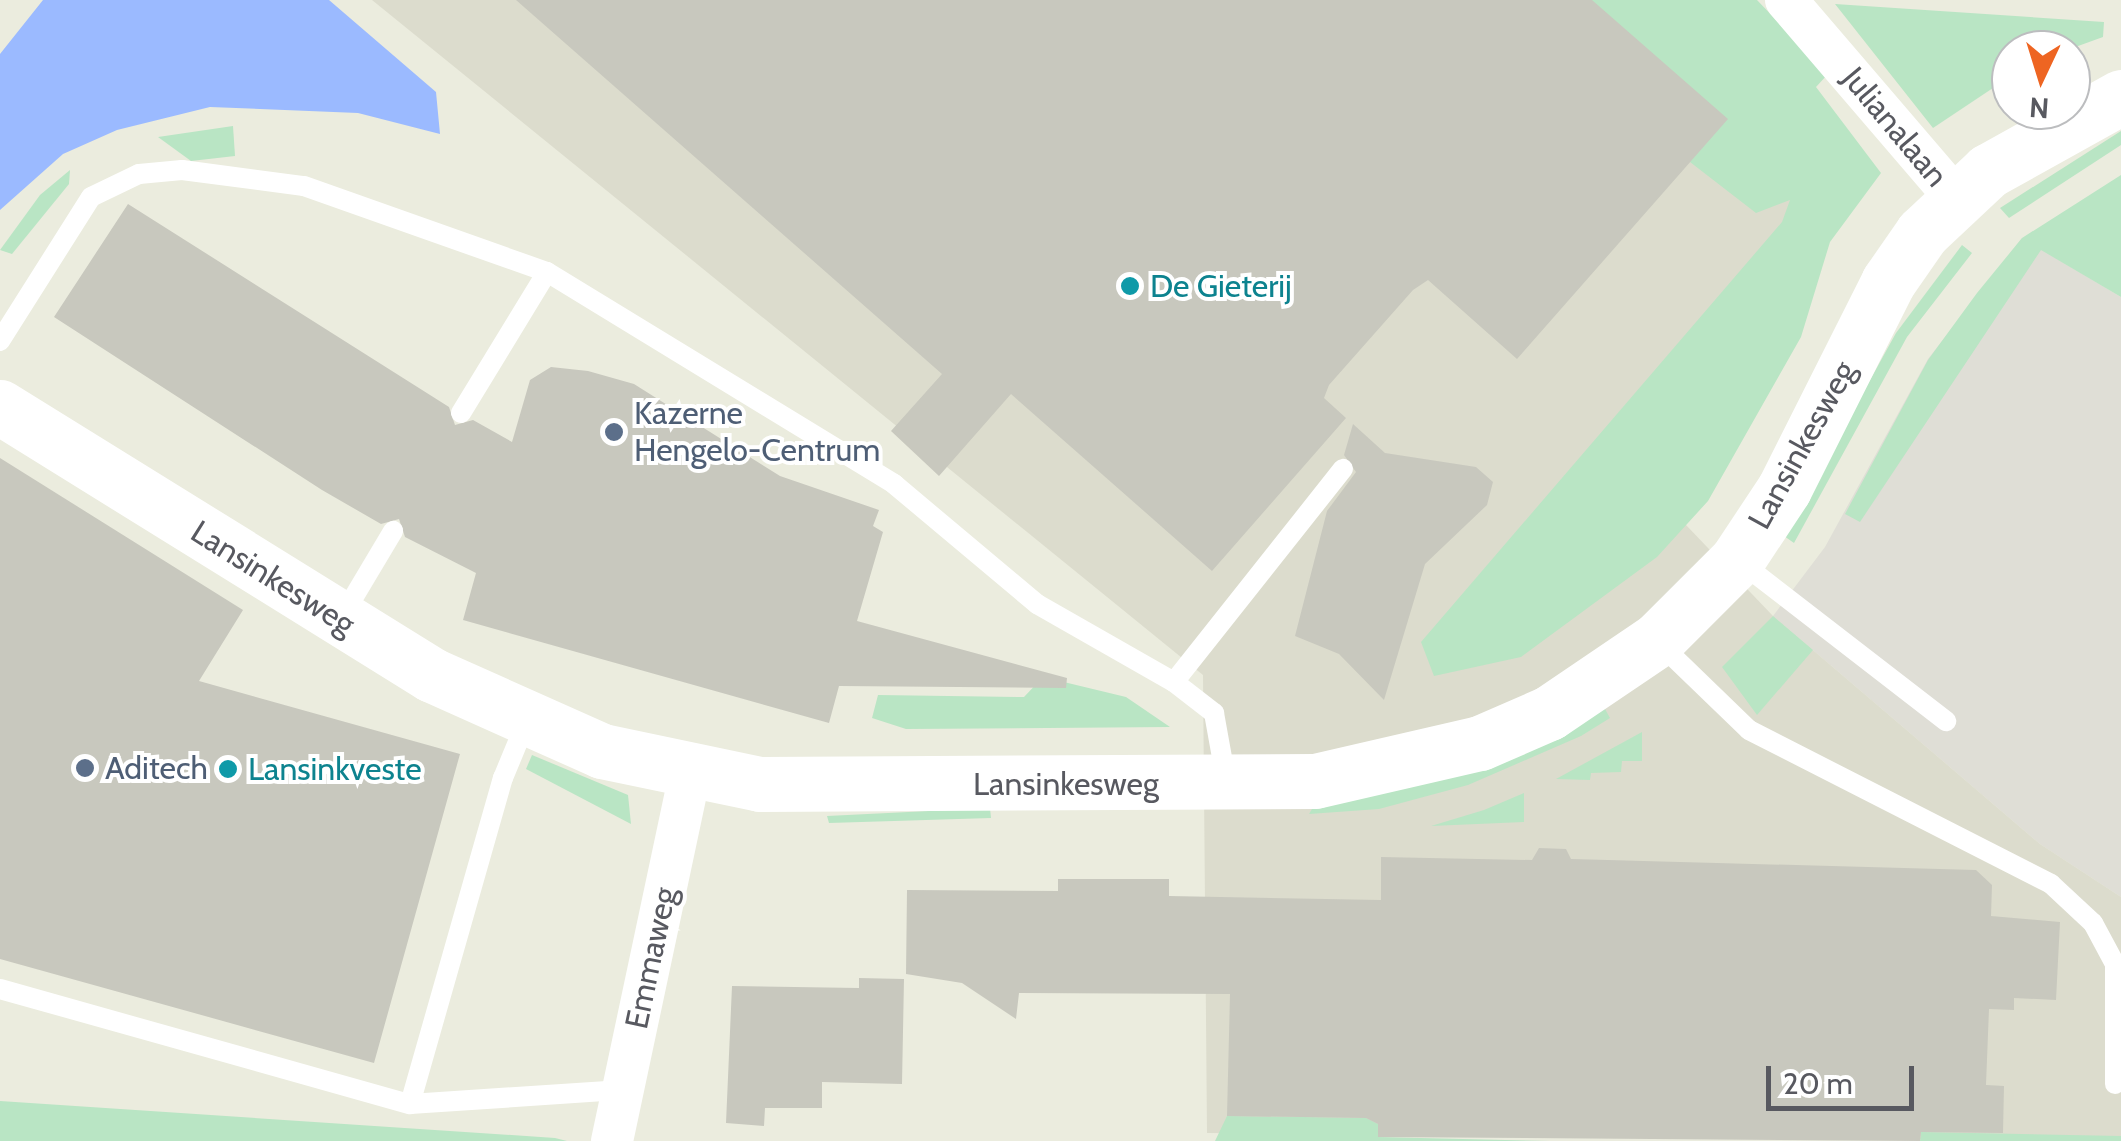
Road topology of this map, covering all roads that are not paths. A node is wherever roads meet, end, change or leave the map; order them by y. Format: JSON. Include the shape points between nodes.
{"nodes":[{"id":1,"x":1786,"y":0,"type":"edge"},
{"id":2,"x":2121,"y":98,"type":"edge"},
{"id":3,"x":1955,"y":198,"type":"junction"},
{"id":4,"x":547,"y":272,"type":"junction"},
{"id":5,"x":0,"y":341,"type":"edge"},
{"id":6,"x":0,"y":407,"type":"edge"},
{"id":7,"x":462,"y":414,"type":"dead end"},
{"id":8,"x":1343,"y":468,"type":"dead end"},
{"id":9,"x":392,"y":530,"type":"dead end"},
{"id":10,"x":1737,"y":560,"type":"junction"},
{"id":11,"x":339,"y":621,"type":"junction"},
{"id":12,"x":1657,"y":640,"type":"junction"},
{"id":13,"x":1174,"y":682,"type":"junction"},
{"id":14,"x":528,"y":718,"type":"junction"},
{"id":15,"x":1946,"y":721,"type":"dead end"},
{"id":16,"x":690,"y":775,"type":"junction"},
{"id":17,"x":1226,"y":785,"type":"junction"},
{"id":18,"x":0,"y":989,"type":"edge"},
{"id":19,"x":2115,"y":1084,"type":"dead end"},
{"id":20,"x":623,"y":1090,"type":"junction"},
{"id":21,"x":410,"y":1104,"type":"junction"},
{"id":22,"x":612,"y":1141,"type":"edge"}],
"edges":[{"from":1,"to":3,"type":"street","name":"Julianalaan"},
{"from":2,"to":3,"type":"main road","name":"Julianalaan","via":[[2041,137]]},
{"from":3,"to":10,"type":"main road","name":"Lansinkesweg","via":[[1888,282],[1784,490]]},
{"from":4,"to":5,"type":"lane","via":[[304,186],[182,170],[140,174],[91,197]]},
{"from":4,"to":7,"type":"lane"},
{"from":4,"to":13,"type":"lane","via":[[894,484],[1037,604]]},
{"from":6,"to":11,"type":"main road","name":"Lansinkesweg"},
{"from":8,"to":13,"type":"lane"},
{"from":9,"to":11,"type":"lane"},
{"from":10,"to":12,"type":"main road","name":"Lansinkesweg"},
{"from":10,"to":15,"type":"lane"},
{"from":11,"to":14,"type":"main road","name":"Lansinkesweg"},
{"from":12,"to":17,"type":"main road","name":"Lansinkesweg","via":[[1549,713],[1480,742],[1315,781]]},
{"from":12,"to":19,"type":"lane","via":[[1748,730],[2051,884],[2092,923],[2116,964]]},
{"from":13,"to":17,"type":"lane","via":[[1214,713]]},
{"from":14,"to":16,"type":"main road","name":"Lansinkesweg","via":[[602,751]]},
{"from":14,"to":21,"type":"lane","via":[[502,778]]},
{"from":16,"to":17,"type":"main road","name":"Lansinkesweg","via":[[760,784]]},
{"from":16,"to":20,"type":"street","name":"Emmaweg"},
{"from":18,"to":21,"type":"lane"},
{"from":20,"to":21,"type":"lane"},
{"from":20,"to":22,"type":"street","name":"Emmaweg"}]}
